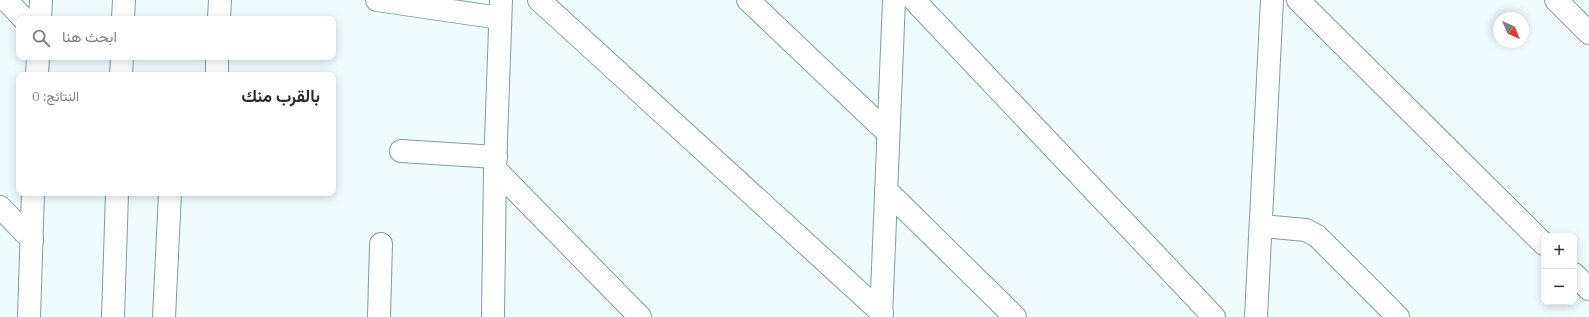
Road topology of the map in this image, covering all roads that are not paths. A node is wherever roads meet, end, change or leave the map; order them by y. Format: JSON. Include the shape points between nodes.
{"nodes":[{"id":1,"x":6,"y":0,"type":"edge"},
{"id":2,"x":41,"y":0,"type":"edge"},
{"id":3,"x":124,"y":0,"type":"edge"},
{"id":4,"x":220,"y":0,"type":"edge"},
{"id":5,"x":377,"y":0,"type":"edge"},
{"id":6,"x":539,"y":0,"type":"edge"},
{"id":7,"x":748,"y":0,"type":"edge"},
{"id":8,"x":894,"y":0,"type":"edge"},
{"id":9,"x":914,"y":0,"type":"edge"},
{"id":10,"x":1272,"y":0,"type":"edge"},
{"id":11,"x":1298,"y":0,"type":"edge"},
{"id":12,"x":1556,"y":0,"type":"edge"},
{"id":13,"x":500,"y":9,"type":"edge"},
{"id":14,"x":21,"y":16,"type":"edge"},
{"id":15,"x":40,"y":16,"type":"edge"},
{"id":16,"x":123,"y":16,"type":"edge"},
{"id":17,"x":219,"y":16,"type":"edge"},
{"id":18,"x":1589,"y":33,"type":"edge"},
{"id":19,"x":38,"y":60,"type":"edge"},
{"id":20,"x":122,"y":60,"type":"edge"},
{"id":21,"x":217,"y":60,"type":"edge"},
{"id":22,"x":37,"y":72,"type":"edge"},
{"id":23,"x":121,"y":72,"type":"edge"},
{"id":24,"x":216,"y":72,"type":"edge"},
{"id":25,"x":888,"y":133,"type":"junction"},
{"id":26,"x":401,"y":151,"type":"dead end"},
{"id":27,"x":495,"y":163,"type":"junction"},
{"id":28,"x":886,"y":190,"type":"junction"},
{"id":29,"x":33,"y":196,"type":"edge"},
{"id":30,"x":117,"y":196,"type":"edge"},
{"id":31,"x":170,"y":196,"type":"edge"},
{"id":32,"x":0,"y":208,"type":"edge"},
{"id":33,"x":1262,"y":226,"type":"junction"},
{"id":34,"x":32,"y":240,"type":"junction"},
{"id":35,"x":1541,"y":241,"type":"edge"},
{"id":36,"x":381,"y":244,"type":"dead end"},
{"id":37,"x":1577,"y":277,"type":"edge"},
{"id":38,"x":1589,"y":289,"type":"edge"},
{"id":39,"x":882,"y":315,"type":"edge"},
{"id":40,"x":29,"y":317,"type":"edge"},
{"id":41,"x":113,"y":317,"type":"edge"},
{"id":42,"x":164,"y":317,"type":"edge"},
{"id":43,"x":379,"y":317,"type":"edge"},
{"id":44,"x":493,"y":317,"type":"edge"},
{"id":45,"x":640,"y":317,"type":"edge"},
{"id":46,"x":1015,"y":317,"type":"edge"},
{"id":47,"x":1214,"y":317,"type":"edge"},
{"id":48,"x":1256,"y":317,"type":"edge"},
{"id":49,"x":1398,"y":317,"type":"edge"}],
"edges":[{"from":1,"to":14,"type":"street"},
{"from":2,"to":15,"type":"street"},
{"from":3,"to":16,"type":"street"},
{"from":4,"to":17,"type":"street"},
{"from":5,"to":13,"type":"street"},
{"from":6,"to":39,"type":"street"},
{"from":7,"to":25,"type":"street"},
{"from":8,"to":25,"type":"street"},
{"from":9,"to":47,"type":"street"},
{"from":10,"to":33,"type":"street"},
{"from":11,"to":35,"type":"street"},
{"from":12,"to":18,"type":"street"},
{"from":13,"to":27,"type":"street"},
{"from":19,"to":22,"type":"street"},
{"from":20,"to":23,"type":"street"},
{"from":21,"to":24,"type":"street"},
{"from":25,"to":28,"type":"street"},
{"from":26,"to":27,"type":"street"},
{"from":27,"to":44,"type":"street"},
{"from":27,"to":45,"type":"street"},
{"from":28,"to":39,"type":"street"},
{"from":28,"to":46,"type":"street"},
{"from":29,"to":34,"type":"street"},
{"from":30,"to":41,"type":"street"},
{"from":31,"to":42,"type":"street"},
{"from":32,"to":34,"type":"street"},
{"from":33,"to":48,"type":"street"},
{"from":33,"to":49,"type":"street","via":[[1306,230],[1317,236]]},
{"from":34,"to":40,"type":"street"},
{"from":36,"to":43,"type":"street"},
{"from":37,"to":38,"type":"street"}]}
